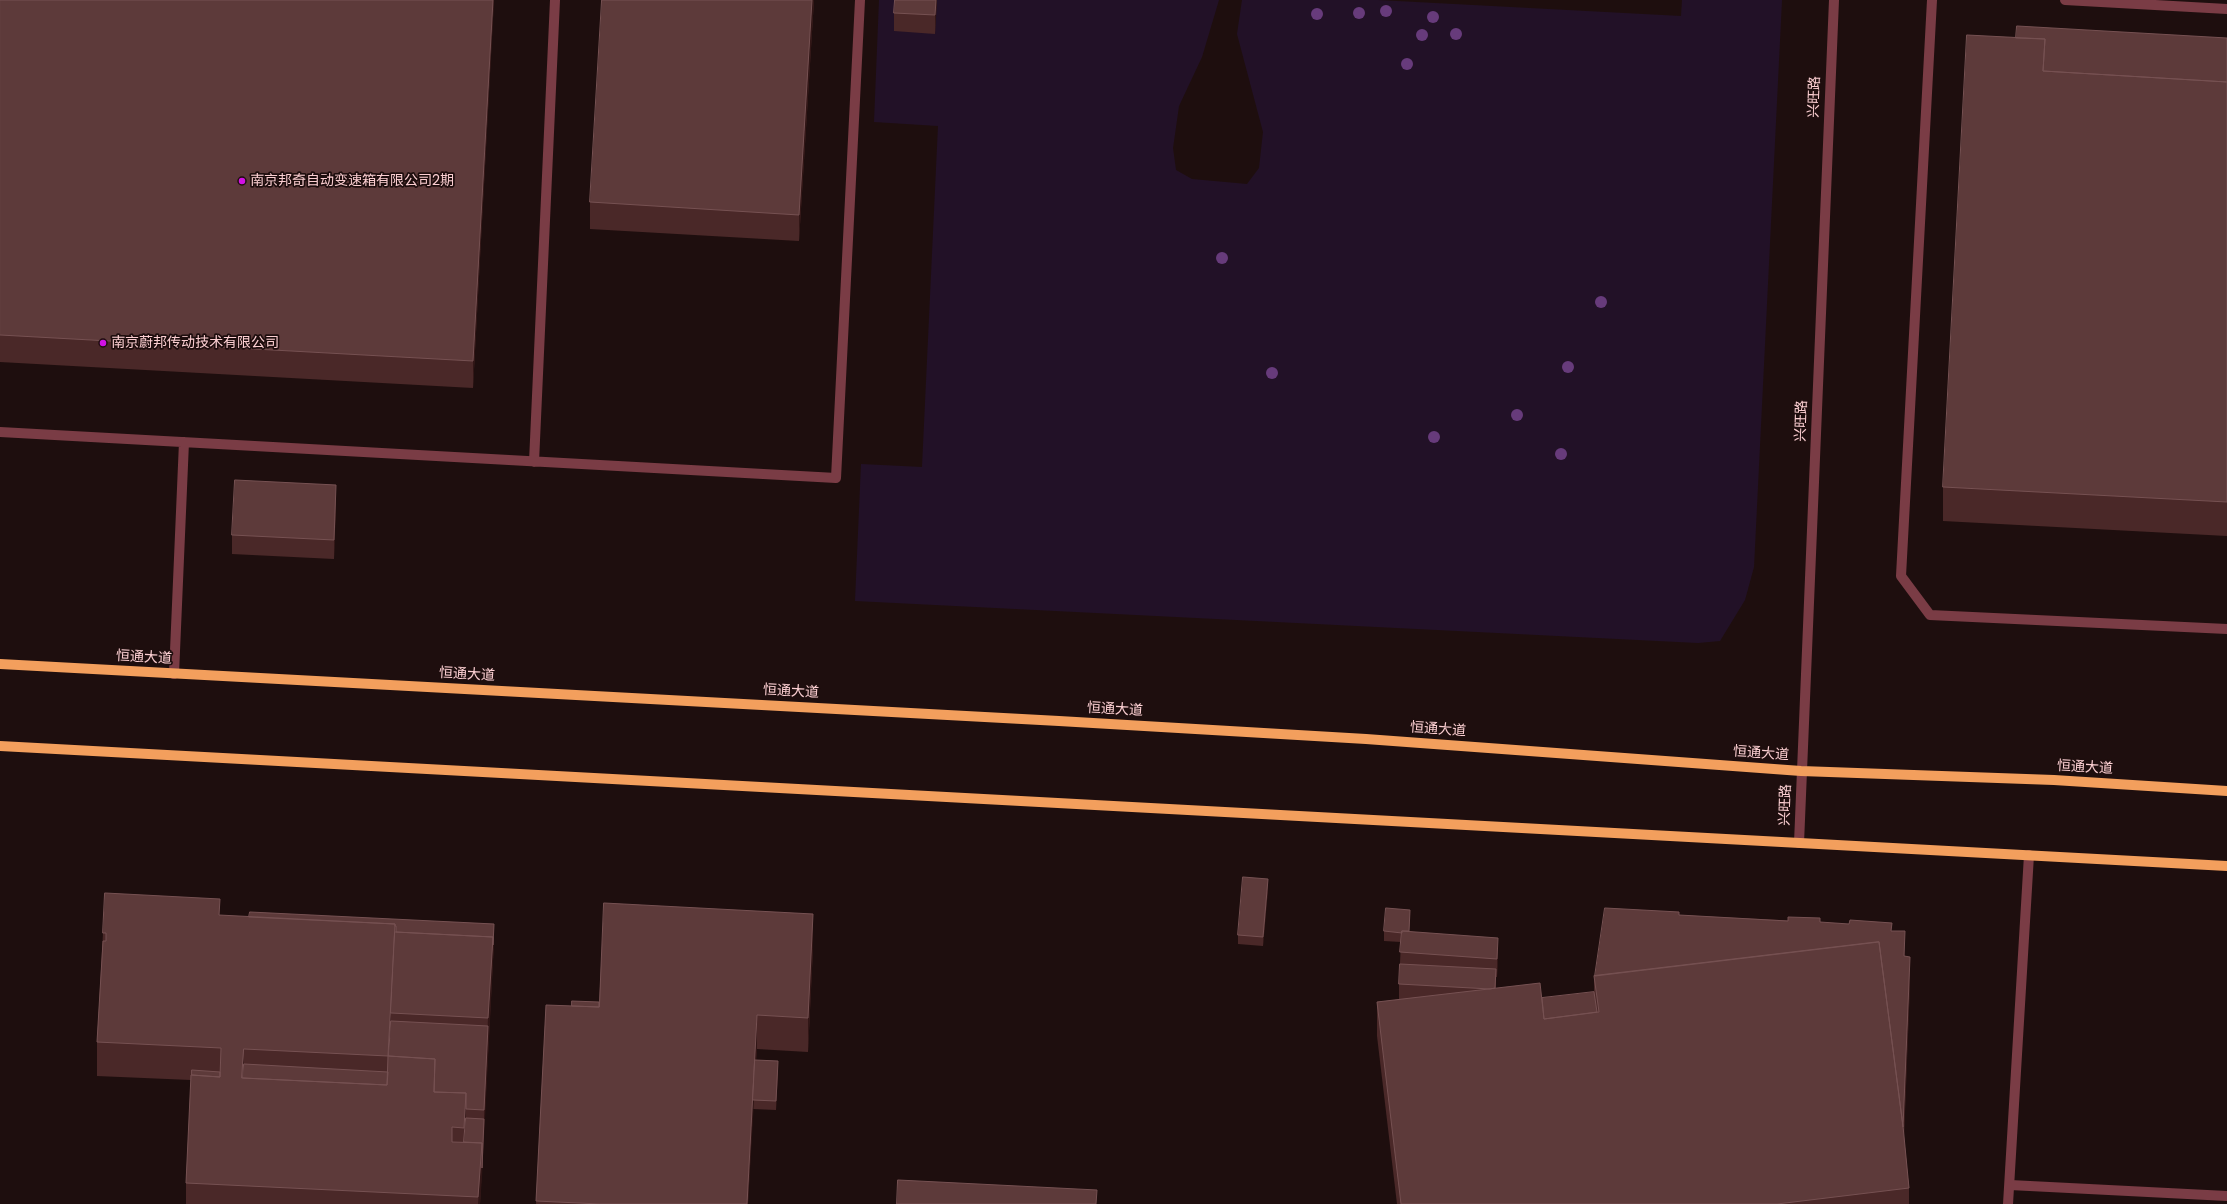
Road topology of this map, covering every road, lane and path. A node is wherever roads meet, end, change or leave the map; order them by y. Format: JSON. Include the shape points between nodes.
{"nodes":[{"id":1,"x":555,"y":0,"type":"edge"},
{"id":2,"x":860,"y":0,"type":"edge"},
{"id":3,"x":1834,"y":0,"type":"edge"},
{"id":4,"x":1932,"y":0,"type":"edge"},
{"id":5,"x":2065,"y":0,"type":"edge"},
{"id":6,"x":2227,"y":9,"type":"edge"},
{"id":7,"x":0,"y":432,"type":"edge"},
{"id":8,"x":184,"y":442,"type":"junction"},
{"id":9,"x":534,"y":462,"type":"junction"},
{"id":10,"x":2227,"y":629,"type":"edge"},
{"id":11,"x":0,"y":664,"type":"edge"},
{"id":12,"x":174,"y":674,"type":"junction"},
{"id":13,"x":0,"y":746,"type":"edge"},
{"id":14,"x":1801,"y":771,"type":"junction"},
{"id":15,"x":2227,"y":791,"type":"edge"},
{"id":16,"x":1799,"y":843,"type":"junction"},
{"id":17,"x":2029,"y":855,"type":"junction"},
{"id":18,"x":2227,"y":866,"type":"edge"},
{"id":19,"x":2010,"y":1185,"type":"junction"},
{"id":20,"x":2227,"y":1196,"type":"edge"},
{"id":21,"x":2008,"y":1204,"type":"edge"}],
"edges":[{"from":1,"to":9,"type":"street"},
{"from":2,"to":9,"type":"street","via":[[836,478]]},
{"from":3,"to":14,"type":"street","name":"兴旺路"},
{"from":4,"to":10,"type":"street","via":[[1901,576],[1930,615]]},
{"from":5,"to":6,"type":"street"},
{"from":7,"to":8,"type":"street"},
{"from":8,"to":9,"type":"street"},
{"from":8,"to":12,"type":"street"},
{"from":11,"to":12,"type":"main road","name":"恒通大道"},
{"from":12,"to":14,"type":"main road","name":"恒通大道","via":[[1366,739]]},
{"from":13,"to":16,"type":"main road"},
{"from":14,"to":15,"type":"main road","name":"恒通大道","via":[[2054,780]]},
{"from":14,"to":16,"type":"street","name":"兴旺路"},
{"from":16,"to":17,"type":"main road"},
{"from":17,"to":18,"type":"main road"},
{"from":17,"to":19,"type":"street"},
{"from":19,"to":20,"type":"street"},
{"from":19,"to":21,"type":"street"}]}
